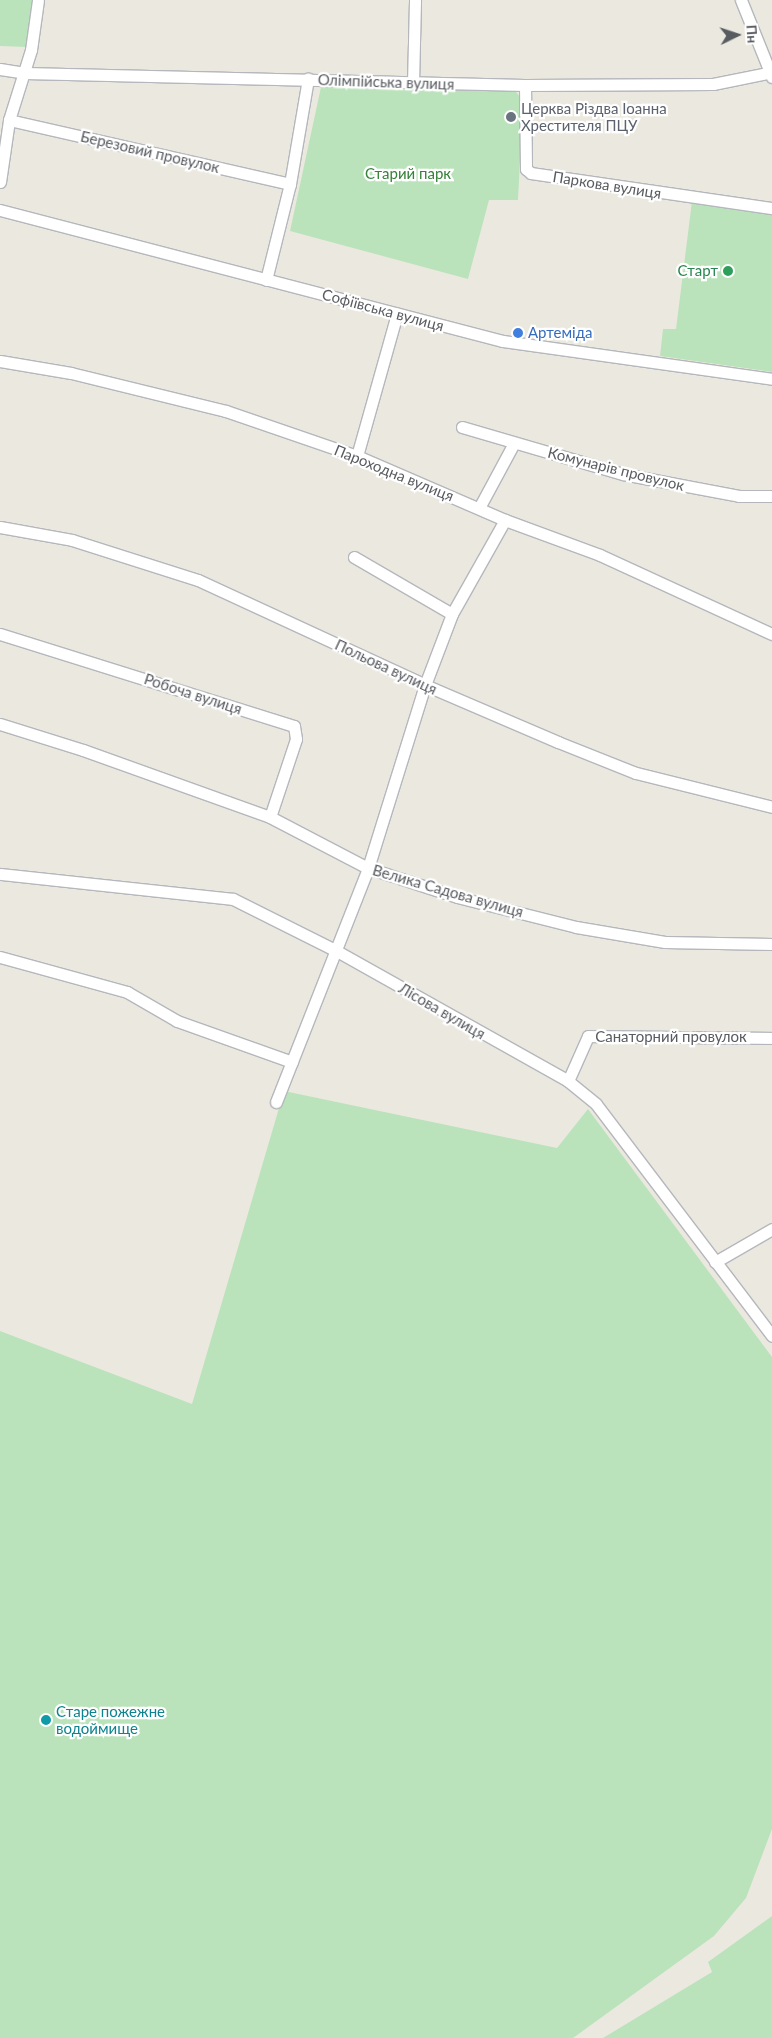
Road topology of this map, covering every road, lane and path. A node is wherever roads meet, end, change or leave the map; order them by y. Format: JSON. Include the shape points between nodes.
{"nodes":[{"id":1,"x":38,"y":0,"type":"edge"},
{"id":2,"x":415,"y":0,"type":"edge"},
{"id":3,"x":741,"y":0,"type":"edge"},
{"id":4,"x":0,"y":69,"type":"edge"},
{"id":5,"x":25,"y":73,"type":"junction"},
{"id":6,"x":771,"y":74,"type":"edge"},
{"id":7,"x":308,"y":79,"type":"junction"},
{"id":8,"x":413,"y":83,"type":"junction"},
{"id":9,"x":525,"y":85,"type":"junction"},
{"id":10,"x":9,"y":120,"type":"junction"},
{"id":11,"x":0,"y":182,"type":"edge"},
{"id":12,"x":290,"y":184,"type":"junction"},
{"id":13,"x":772,"y":208,"type":"edge"},
{"id":14,"x":0,"y":210,"type":"edge"},
{"id":15,"x":266,"y":280,"type":"junction"},
{"id":16,"x":397,"y":314,"type":"junction"},
{"id":17,"x":0,"y":361,"type":"edge"},
{"id":18,"x":772,"y":379,"type":"edge"},
{"id":19,"x":462,"y":426,"type":"dead end"},
{"id":20,"x":514,"y":443,"type":"junction"},
{"id":21,"x":357,"y":456,"type":"junction"},
{"id":22,"x":772,"y":496,"type":"edge"},
{"id":23,"x":478,"y":508,"type":"junction"},
{"id":24,"x":505,"y":520,"type":"junction"},
{"id":25,"x":0,"y":528,"type":"edge"},
{"id":26,"x":354,"y":557,"type":"dead end"},
{"id":27,"x":452,"y":614,"type":"junction"},
{"id":28,"x":0,"y":634,"type":"edge"},
{"id":29,"x":772,"y":634,"type":"edge"},
{"id":30,"x":425,"y":685,"type":"junction"},
{"id":31,"x":0,"y":724,"type":"edge"},
{"id":32,"x":772,"y":807,"type":"edge"},
{"id":33,"x":270,"y":817,"type":"junction"},
{"id":34,"x":368,"y":868,"type":"junction"},
{"id":35,"x":0,"y":874,"type":"edge"},
{"id":36,"x":772,"y":944,"type":"edge"},
{"id":37,"x":335,"y":950,"type":"junction"},
{"id":38,"x":0,"y":957,"type":"edge"},
{"id":39,"x":772,"y":1038,"type":"edge"},
{"id":40,"x":292,"y":1062,"type":"junction"},
{"id":41,"x":568,"y":1081,"type":"junction"},
{"id":42,"x":276,"y":1102,"type":"dead end"},
{"id":43,"x":772,"y":1229,"type":"edge"},
{"id":44,"x":714,"y":1262,"type":"junction"},
{"id":45,"x":772,"y":1336,"type":"edge"}],
"edges":[{"from":1,"to":5,"type":"street"},
{"from":2,"to":8,"type":"street"},
{"from":3,"to":6,"type":"street"},
{"from":4,"to":5,"type":"street","name":"Олімпійська вулиця"},
{"from":5,"to":7,"type":"street","name":"Олімпійська вулиця"},
{"from":5,"to":10,"type":"street"},
{"from":6,"to":9,"type":"street","name":"Олімпійська вулиця","via":[[713,84]]},
{"from":7,"to":8,"type":"street","name":"Олімпійська вулиця"},
{"from":7,"to":12,"type":"street"},
{"from":8,"to":9,"type":"street","name":"Олімпійська вулиця"},
{"from":9,"to":13,"type":"street","name":"Паркова вулиця","via":[[526,169],[531,173]]},
{"from":10,"to":11,"type":"street"},
{"from":10,"to":12,"type":"street","name":"Березовий провулок"},
{"from":12,"to":15,"type":"street"},
{"from":14,"to":15,"type":"street","name":"Софіївська вулиця"},
{"from":15,"to":16,"type":"street","name":"Софіївська вулиця"},
{"from":16,"to":18,"type":"street","name":"Софіївська вулиця","via":[[503,341]]},
{"from":16,"to":21,"type":"street"},
{"from":17,"to":21,"type":"street","name":"Пароходна вулиця","via":[[72,373],[226,412]]},
{"from":19,"to":20,"type":"street","name":"Комунарів провулок"},
{"from":20,"to":22,"type":"street","name":"Комунарів провулок","via":[[623,474],[739,496]]},
{"from":20,"to":23,"type":"street"},
{"from":21,"to":23,"type":"street","name":"Пароходна вулиця"},
{"from":23,"to":24,"type":"street","name":"Пароходна вулиця"},
{"from":24,"to":27,"type":"street"},
{"from":24,"to":29,"type":"street","name":"Пароходна вулиця","via":[[600,555]]},
{"from":25,"to":30,"type":"street","name":"Польова вулиця","via":[[72,540],[198,580]]},
{"from":26,"to":27,"type":"street"},
{"from":27,"to":30,"type":"street"},
{"from":28,"to":33,"type":"street","name":"Робоча вулиця","via":[[294,726],[296,738]]},
{"from":30,"to":32,"type":"street","name":"Польова вулиця","via":[[636,773]]},
{"from":30,"to":34,"type":"street"},
{"from":31,"to":33,"type":"street","name":"Велика Садова вулиця","via":[[84,750]]},
{"from":33,"to":34,"type":"street","name":"Велика Садова вулиця"},
{"from":34,"to":36,"type":"street","name":"Велика Садова вулиця","via":[[457,897],[576,927],[665,942]]},
{"from":34,"to":37,"type":"street"},
{"from":35,"to":37,"type":"street","name":"Лісова вулиця","via":[[233,899]]},
{"from":37,"to":40,"type":"street"},
{"from":37,"to":41,"type":"street","name":"Лісова вулиця"},
{"from":38,"to":40,"type":"street","via":[[127,992],[177,1021]]},
{"from":39,"to":41,"type":"street","name":"Санаторний провулок","via":[[588,1036]]},
{"from":40,"to":42,"type":"street"},
{"from":41,"to":44,"type":"street","name":"Лісова вулиця","via":[[596,1104]]},
{"from":43,"to":44,"type":"street"},
{"from":44,"to":45,"type":"street","name":"Лісова вулиця"}]}
